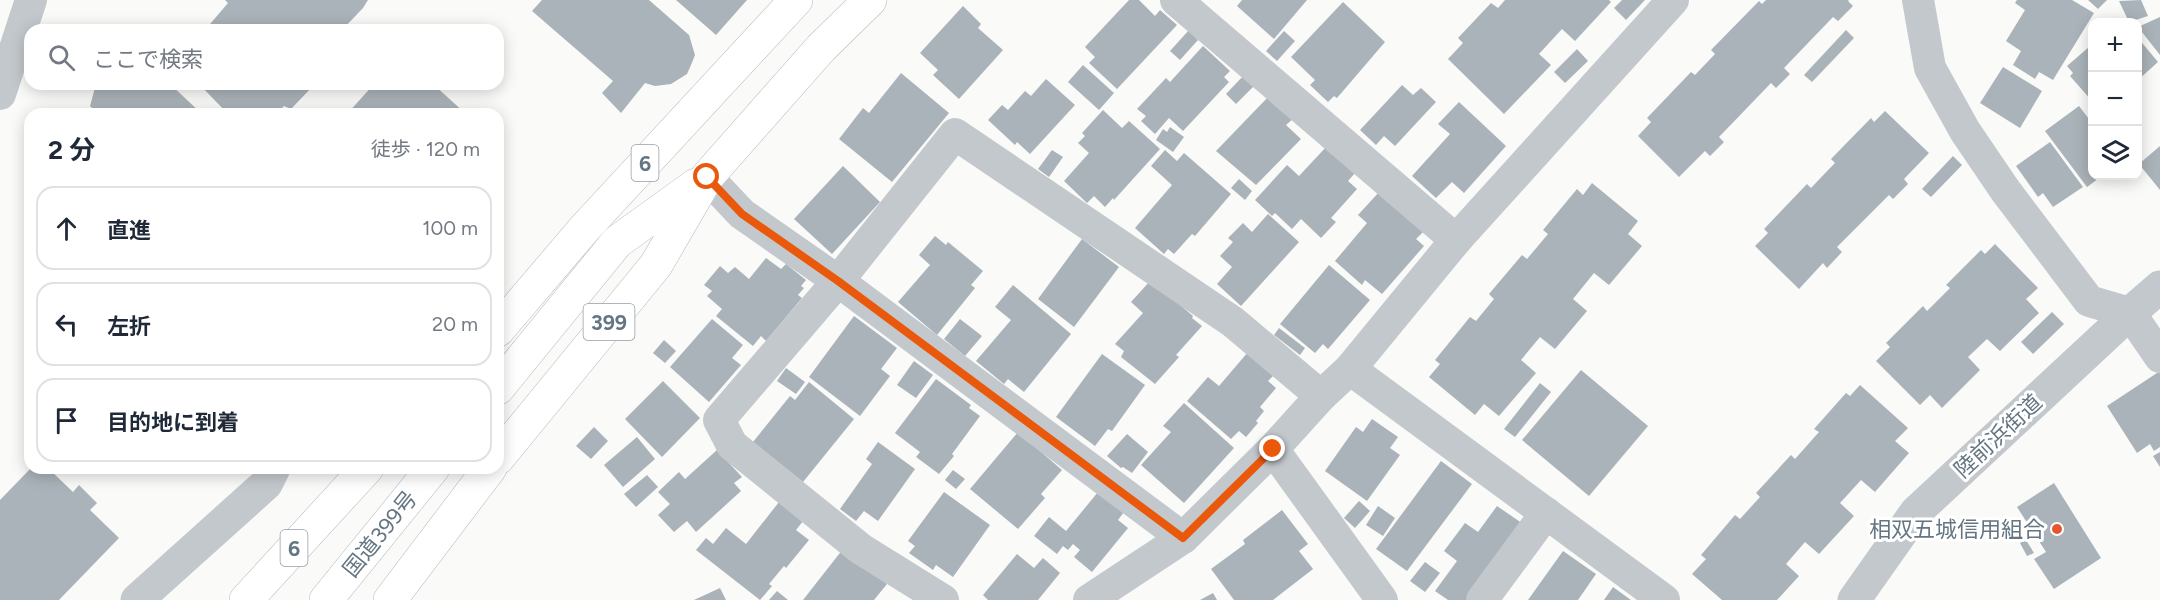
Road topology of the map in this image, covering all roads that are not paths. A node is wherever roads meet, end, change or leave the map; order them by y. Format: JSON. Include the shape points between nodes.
{"nodes":[{"id":1,"x":31,"y":0,"type":"edge"},
{"id":2,"x":796,"y":0,"type":"edge"},
{"id":3,"x":870,"y":0,"type":"edge"},
{"id":4,"x":1176,"y":0,"type":"edge"},
{"id":5,"x":1673,"y":0,"type":"edge"},
{"id":6,"x":1918,"y":0,"type":"edge"},
{"id":7,"x":0,"y":94,"type":"edge"},
{"id":8,"x":707,"y":177,"type":"junction"},
{"id":9,"x":1456,"y":240,"type":"junction"},
{"id":10,"x":838,"y":281,"type":"junction"},
{"id":11,"x":2160,"y":287,"type":"edge"},
{"id":12,"x":2130,"y":313,"type":"junction"},
{"id":13,"x":504,"y":323,"type":"edge"},
{"id":14,"x":2160,"y":357,"type":"edge"},
{"id":15,"x":1350,"y":369,"type":"junction"},
{"id":16,"x":504,"y":381,"type":"edge"},
{"id":17,"x":1321,"y":396,"type":"junction"},
{"id":18,"x":1273,"y":449,"type":"junction"},
{"id":19,"x":504,"y":451,"type":"edge"},
{"id":20,"x":271,"y":474,"type":"edge"},
{"id":21,"x":362,"y":474,"type":"edge"},
{"id":22,"x":428,"y":474,"type":"edge"},
{"id":23,"x":485,"y":474,"type":"edge"},
{"id":24,"x":1546,"y":513,"type":"junction"},
{"id":25,"x":1183,"y":538,"type":"junction"},
{"id":26,"x":137,"y":600,"type":"edge"},
{"id":27,"x":246,"y":600,"type":"edge"},
{"id":28,"x":326,"y":600,"type":"edge"},
{"id":29,"x":390,"y":600,"type":"edge"},
{"id":30,"x":942,"y":600,"type":"edge"},
{"id":31,"x":1089,"y":600,"type":"edge"},
{"id":32,"x":1382,"y":600,"type":"edge"},
{"id":33,"x":1482,"y":600,"type":"edge"},
{"id":34,"x":1664,"y":600,"type":"edge"},
{"id":35,"x":1854,"y":600,"type":"edge"}],
"edges":[{"from":1,"to":7,"type":"street"},
{"from":2,"to":13,"type":"highway","number":"6","via":[[584,229]]},
{"from":3,"to":8,"type":"highway","number":"399","via":[[820,48]]},
{"from":4,"to":9,"type":"street"},
{"from":5,"to":9,"type":"street"},
{"from":6,"to":12,"type":"street","via":[[1930,68],[1971,140],[2089,301]]},
{"from":8,"to":10,"type":"street","via":[[742,214]]},
{"from":8,"to":16,"type":"highway","number":"399","via":[[617,242]]},
{"from":8,"to":19,"type":"highway","number":"399","via":[[656,265]]},
{"from":9,"to":15,"type":"street"},
{"from":10,"to":17,"type":"street","via":[[955,134],[1233,322]]},
{"from":10,"to":25,"type":"street"},
{"from":10,"to":30,"type":"street","via":[[719,420],[732,446],[861,549]]},
{"from":11,"to":12,"type":"street","name":"陸前浜街道"},
{"from":12,"to":14,"type":"street"},
{"from":12,"to":35,"type":"street","name":"陸前浜街道","via":[[1916,512]]},
{"from":15,"to":17,"type":"street"},
{"from":15,"to":24,"type":"street"},
{"from":17,"to":18,"type":"street"},
{"from":18,"to":25,"type":"street"},
{"from":18,"to":32,"type":"street"},
{"from":20,"to":26,"type":"street","via":[[266,484]]},
{"from":21,"to":27,"type":"highway","number":"6"},
{"from":22,"to":28,"type":"highway","name":"国道399号"},
{"from":23,"to":29,"type":"highway"},
{"from":24,"to":33,"type":"street"},
{"from":24,"to":34,"type":"street"},
{"from":25,"to":31,"type":"street"}]}
